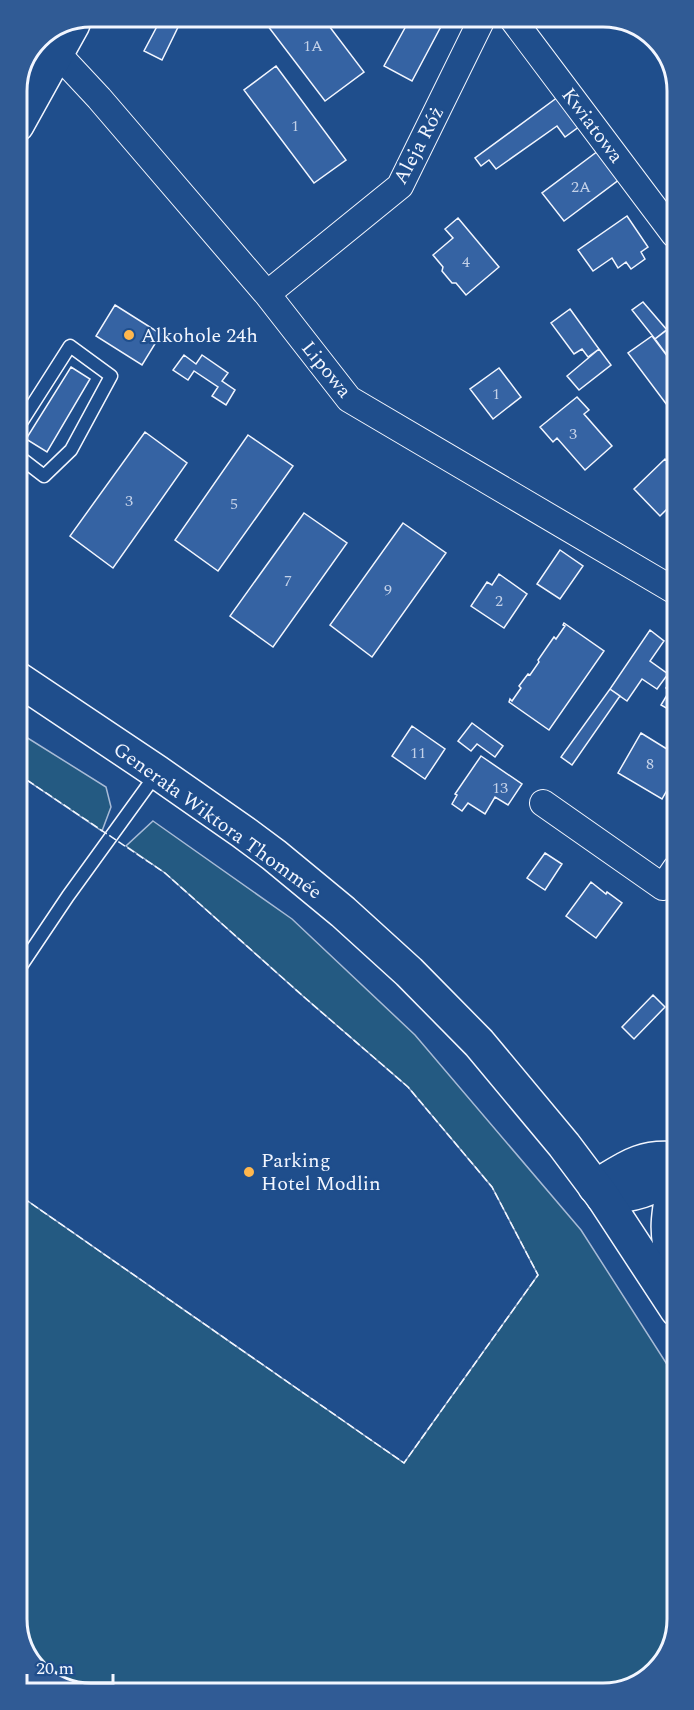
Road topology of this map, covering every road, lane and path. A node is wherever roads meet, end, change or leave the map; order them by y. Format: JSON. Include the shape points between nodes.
{"nodes":[{"id":1,"x":478,"y":27,"type":"edge"},
{"id":2,"x":519,"y":27,"type":"edge"},
{"id":3,"x":49,"y":45,"type":"edge"},
{"id":4,"x":27,"y":100,"type":"edge"},
{"id":5,"x":667,"y":225,"type":"edge"},
{"id":6,"x":267,"y":294,"type":"junction"},
{"id":7,"x":27,"y":413,"type":"edge"},
{"id":8,"x":27,"y":463,"type":"edge"},
{"id":9,"x":667,"y":586,"type":"edge"},
{"id":10,"x":27,"y":685,"type":"edge"},
{"id":11,"x":157,"y":772,"type":"junction"},
{"id":12,"x":543,"y":803,"type":"dead end"},
{"id":13,"x":667,"y":881,"type":"edge"},
{"id":14,"x":27,"y":957,"type":"edge"},
{"id":15,"x":667,"y":1158,"type":"edge"},
{"id":16,"x":667,"y":1179,"type":"edge"},
{"id":17,"x":599,"y":1192,"type":"junction"},
{"id":18,"x":667,"y":1295,"type":"edge"}],
"edges":[{"from":1,"to":6,"type":"street","name":"Aleja Róż","via":[[400,186]]},
{"from":2,"to":5,"type":"street","name":"Kwiatowa"},
{"from":3,"to":4,"type":"main road"},
{"from":3,"to":6,"type":"street","name":"Lipowa"},
{"from":6,"to":9,"type":"street","name":"Lipowa","via":[[349,399]]},
{"from":7,"to":8,"type":"lane","via":[[70,346],[111,376],[71,450],[44,476]]},
{"from":10,"to":11,"type":"main road","name":"Generała Wiktora Thommée"},
{"from":11,"to":14,"type":"lane"},
{"from":11,"to":17,"type":"main road","name":"Generała Wiktora Thommée","via":[[274,855],[409,972],[479,1042]]},
{"from":12,"to":13,"type":"street","via":[[663,887]]},
{"from":15,"to":17,"type":"main road","via":[[636,1162]]},
{"from":16,"to":17,"type":"main road","via":[[650,1189],[622,1196]]},
{"from":17,"to":18,"type":"main road","name":"Generała Wiktora Thommée"}]}
